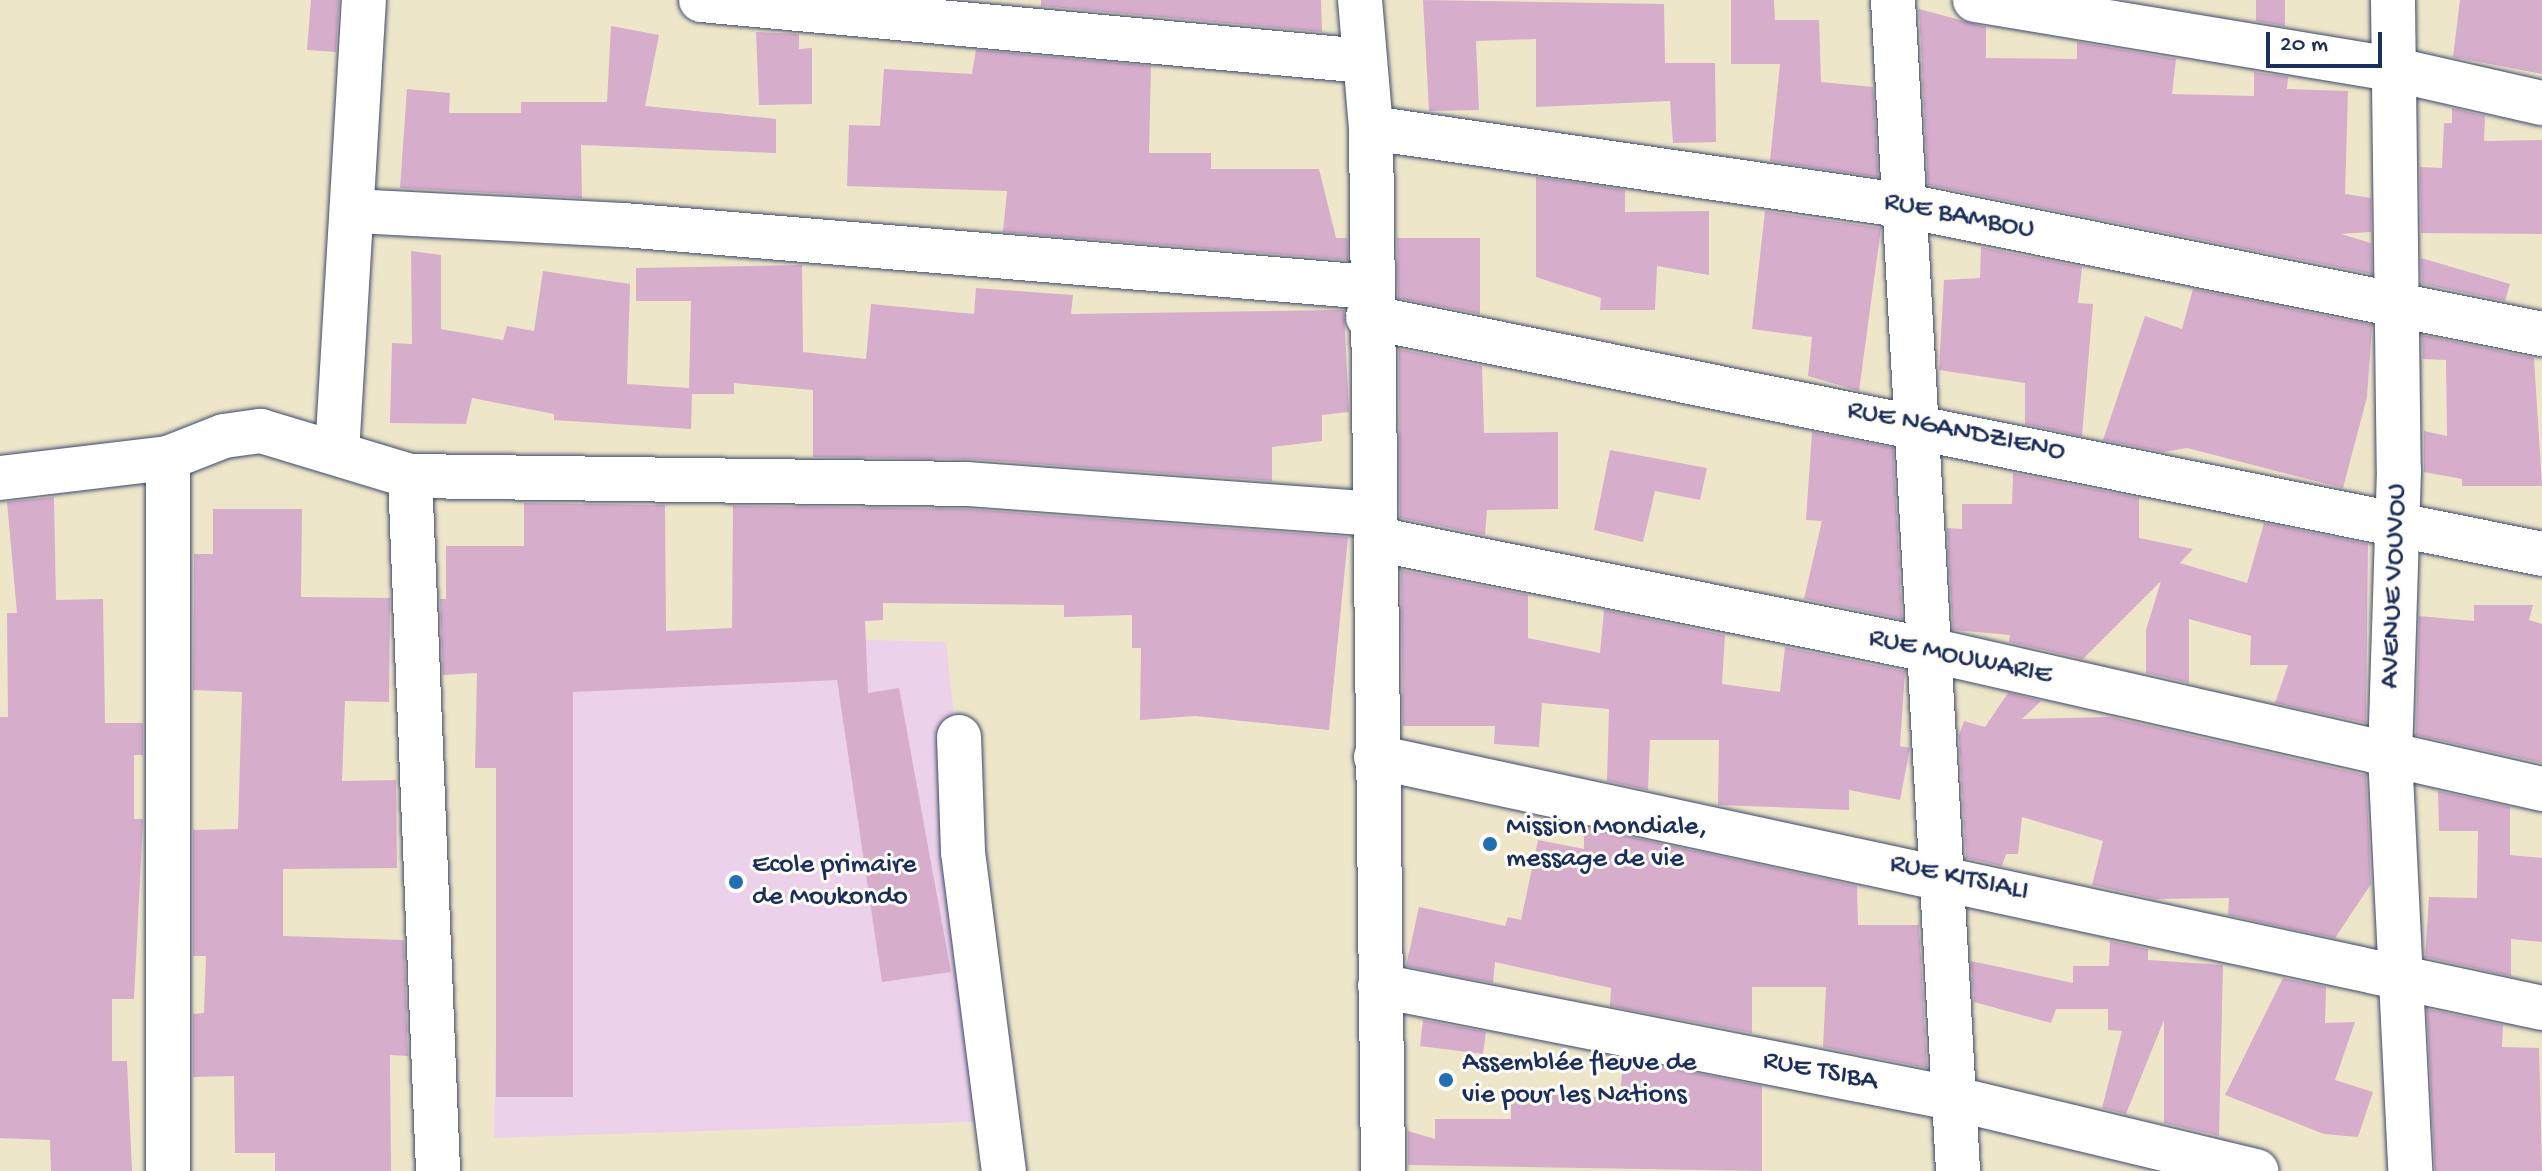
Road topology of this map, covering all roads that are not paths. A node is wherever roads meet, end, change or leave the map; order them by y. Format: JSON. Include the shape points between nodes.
{"nodes":[{"id":1,"x":364,"y":0,"type":"edge"},
{"id":2,"x":701,"y":0,"type":"edge"},
{"id":3,"x":1360,"y":0,"type":"edge"},
{"id":4,"x":1893,"y":0,"type":"edge"},
{"id":5,"x":1975,"y":0,"type":"edge"},
{"id":6,"x":2393,"y":0,"type":"edge"},
{"id":7,"x":943,"y":11,"type":"edge"},
{"id":8,"x":1364,"y":61,"type":"junction"},
{"id":9,"x":2392,"y":69,"type":"junction"},
{"id":10,"x":2542,"y":103,"type":"edge"},
{"id":11,"x":1371,"y":128,"type":"junction"},
{"id":12,"x":1906,"y":206,"type":"junction"},
{"id":13,"x":355,"y":211,"type":"junction"},
{"id":14,"x":1368,"y":302,"type":"junction"},
{"id":15,"x":2394,"y":302,"type":"junction"},
{"id":16,"x":2542,"y":334,"type":"edge"},
{"id":17,"x":1921,"y":424,"type":"junction"},
{"id":18,"x":337,"y":453,"type":"junction"},
{"id":19,"x":168,"y":458,"type":"junction"},
{"id":20,"x":410,"y":476,"type":"junction"},
{"id":21,"x":0,"y":478,"type":"edge"},
{"id":22,"x":2393,"y":521,"type":"junction"},
{"id":23,"x":1375,"y":527,"type":"junction"},
{"id":24,"x":2542,"y":554,"type":"edge"},
{"id":25,"x":1934,"y":651,"type":"junction"},
{"id":26,"x":959,"y":737,"type":"dead end"},
{"id":27,"x":2390,"y":755,"type":"junction"},
{"id":28,"x":1376,"y":757,"type":"junction"},
{"id":29,"x":2542,"y":789,"type":"edge"},
{"id":30,"x":1946,"y":876,"type":"junction"},
{"id":31,"x":2406,"y":976,"type":"junction"},
{"id":32,"x":1380,"y":986,"type":"junction"},
{"id":33,"x":2542,"y":1008,"type":"edge"},
{"id":34,"x":1956,"y":1099,"type":"junction"},
{"id":35,"x":168,"y":1171,"type":"edge"},
{"id":36,"x":438,"y":1171,"type":"edge"},
{"id":37,"x":1004,"y":1171,"type":"edge"},
{"id":38,"x":1383,"y":1171,"type":"edge"},
{"id":39,"x":1958,"y":1171,"type":"edge"},
{"id":40,"x":2256,"y":1171,"type":"edge"},
{"id":41,"x":2410,"y":1171,"type":"edge"}],
"edges":[{"from":1,"to":13,"type":"street"},
{"from":2,"to":7,"type":"street"},
{"from":3,"to":8,"type":"street"},
{"from":4,"to":12,"type":"street"},
{"from":5,"to":9,"type":"street"},
{"from":6,"to":9,"type":"street","name":"AVENUE VOUVOU"},
{"from":7,"to":8,"type":"street"},
{"from":8,"to":11,"type":"street"},
{"from":9,"to":10,"type":"street"},
{"from":9,"to":15,"type":"street","name":"AVENUE VOUVOU"},
{"from":11,"to":12,"type":"street","name":"RUE BAMBOU"},
{"from":11,"to":14,"type":"street"},
{"from":12,"to":15,"type":"street","name":"RUE BAMBOU"},
{"from":12,"to":17,"type":"street"},
{"from":13,"to":14,"type":"street","name":"RUE NGANDZIENO","via":[[624,225]]},
{"from":13,"to":18,"type":"street"},
{"from":14,"to":17,"type":"street","name":"RUE NGANDZIENO"},
{"from":14,"to":23,"type":"street"},
{"from":15,"to":16,"type":"street","name":"RUE BAMBOU"},
{"from":15,"to":22,"type":"street","name":"AVENUE VOUVOU","via":[[2399,470]]},
{"from":17,"to":22,"type":"street","name":"RUE NGANDZIENO"},
{"from":17,"to":25,"type":"street"},
{"from":18,"to":19,"type":"street","name":"RUE MOUWARIE","via":[[261,431],[224,436]]},
{"from":18,"to":20,"type":"street","name":"RUE MOUWARIE"},
{"from":19,"to":21,"type":"street","name":"RUE MOUWARIE"},
{"from":19,"to":35,"type":"street"},
{"from":20,"to":23,"type":"street","name":"RUE MOUWARIE","via":[[967,484]]},
{"from":20,"to":36,"type":"street"},
{"from":22,"to":24,"type":"street","name":"RUE NGANDZIENO"},
{"from":22,"to":27,"type":"street","name":"AVENUE VOUVOU"},
{"from":23,"to":25,"type":"street","name":"RUE MOUWARIE"},
{"from":23,"to":28,"type":"street"},
{"from":25,"to":27,"type":"street","name":"RUE MOUWARIE"},
{"from":25,"to":30,"type":"street"},
{"from":26,"to":37,"type":"street","via":[[963,852]]},
{"from":27,"to":29,"type":"street","name":"RUE MOUWARIE"},
{"from":27,"to":31,"type":"street","name":"AVENUE VOUVOU"},
{"from":28,"to":30,"type":"street","name":"RUE KITSIALI"},
{"from":28,"to":32,"type":"street"},
{"from":30,"to":31,"type":"street","name":"RUE KITSIALI"},
{"from":30,"to":34,"type":"street"},
{"from":31,"to":33,"type":"street","name":"RUE KITSIALI"},
{"from":31,"to":41,"type":"street","name":"AVENUE VOUVOU"},
{"from":32,"to":34,"type":"street","name":"RUE TSIBA"},
{"from":32,"to":38,"type":"street"},
{"from":34,"to":39,"type":"street"},
{"from":34,"to":40,"type":"street","name":"RUE TSIBA"}]}
